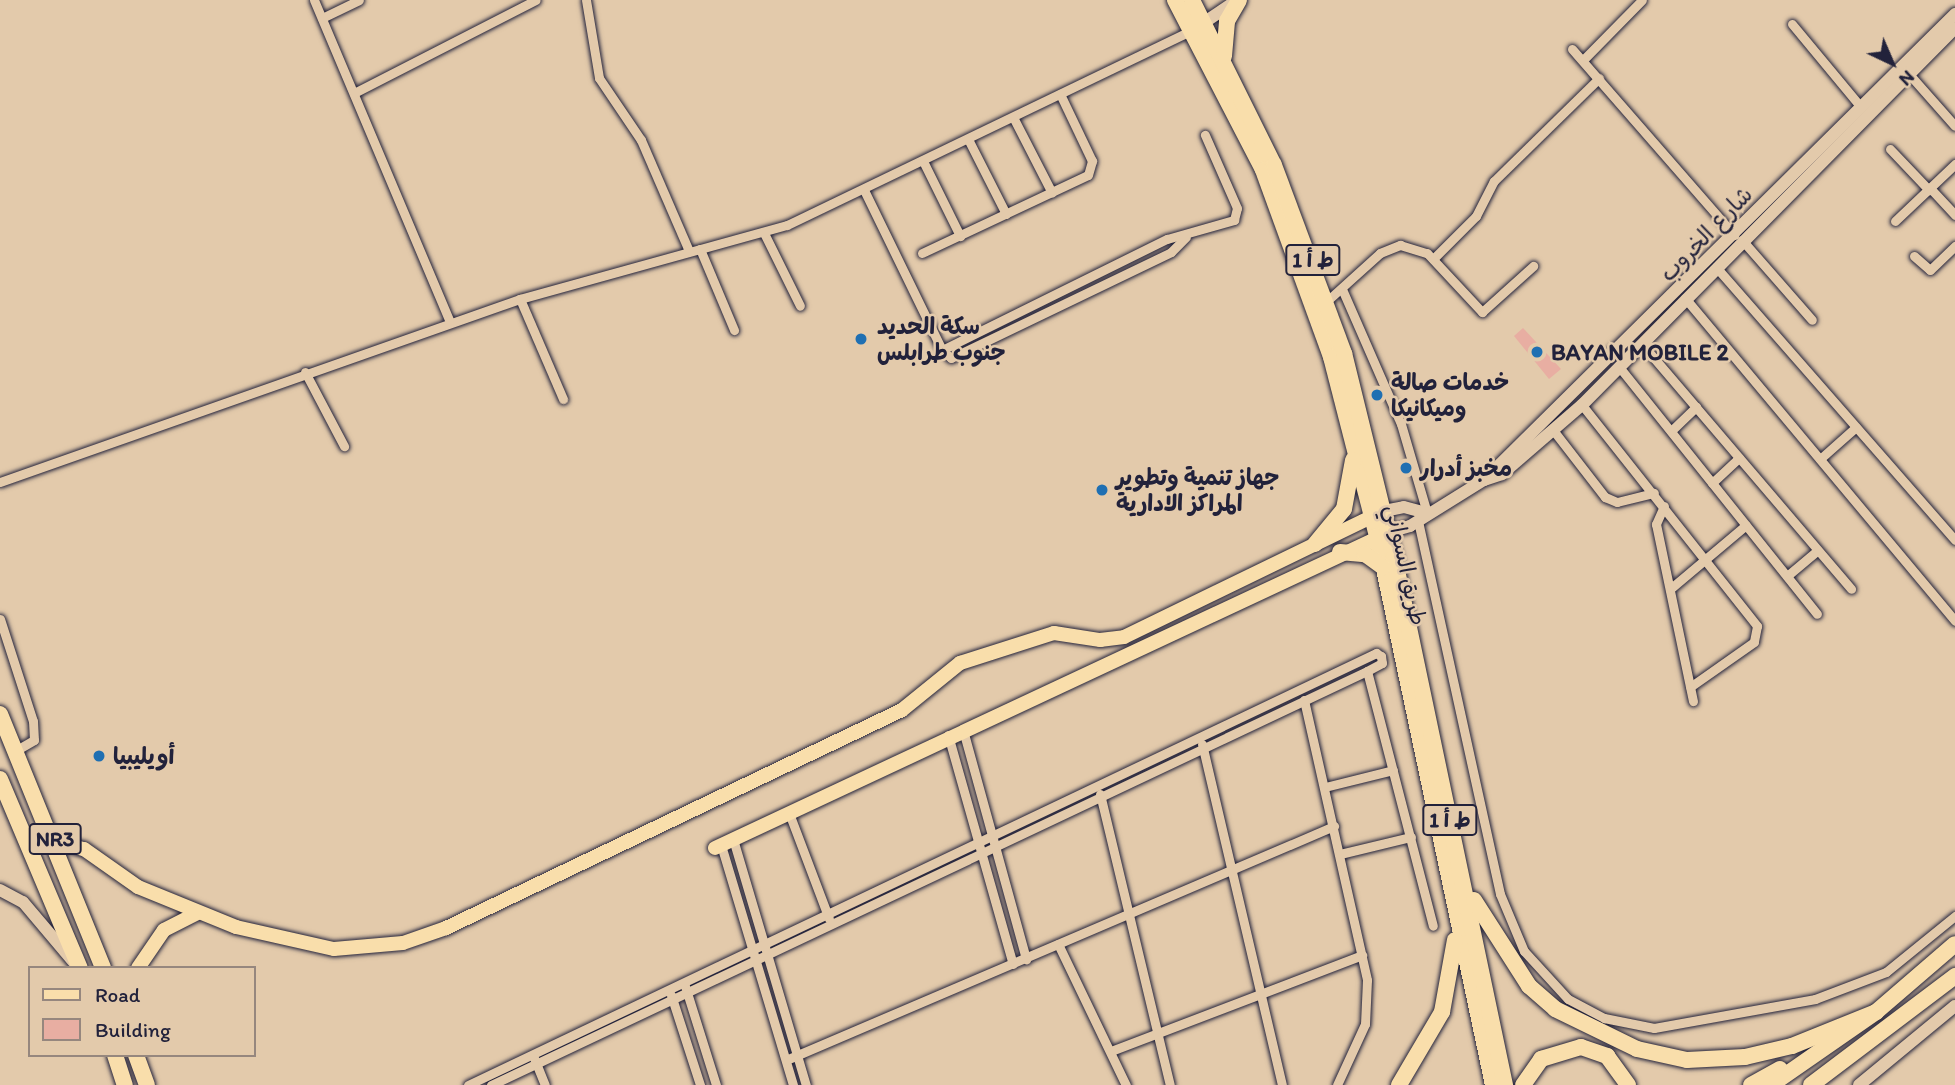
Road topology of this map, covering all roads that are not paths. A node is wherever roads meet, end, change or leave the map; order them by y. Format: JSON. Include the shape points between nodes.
{"nodes":[{"id":1,"x":314,"y":0,"type":"edge"},
{"id":2,"x":359,"y":0,"type":"edge"},
{"id":3,"x":536,"y":0,"type":"edge"},
{"id":4,"x":586,"y":0,"type":"edge"},
{"id":5,"x":1175,"y":0,"type":"edge"},
{"id":6,"x":1192,"y":0,"type":"edge"},
{"id":7,"x":1238,"y":0,"type":"edge"},
{"id":8,"x":1642,"y":0,"type":"edge"},
{"id":9,"x":1955,"y":14,"type":"edge"},
{"id":10,"x":322,"y":18,"type":"junction"},
{"id":11,"x":1792,"y":24,"type":"dead end"},
{"id":12,"x":1199,"y":27,"type":"junction"},
{"id":13,"x":1955,"y":28,"type":"edge"},
{"id":14,"x":1572,"y":49,"type":"dead end"},
{"id":15,"x":1583,"y":60,"type":"junction"},
{"id":16,"x":1225,"y":62,"type":"junction"},
{"id":17,"x":1909,"y":74,"type":"junction"},
{"id":18,"x":1599,"y":78,"type":"junction"},
{"id":19,"x":354,"y":93,"type":"junction"},
{"id":20,"x":1060,"y":94,"type":"junction"},
{"id":21,"x":1861,"y":107,"type":"junction"},
{"id":22,"x":1013,"y":117,"type":"junction"},
{"id":23,"x":1955,"y":125,"type":"edge"},
{"id":24,"x":1205,"y":135,"type":"dead end"},
{"id":25,"x":968,"y":139,"type":"junction"},
{"id":26,"x":1890,"y":149,"type":"dead end"},
{"id":27,"x":923,"y":161,"type":"junction"},
{"id":28,"x":1955,"y":164,"type":"edge"},
{"id":29,"x":1929,"y":189,"type":"junction"},
{"id":30,"x":864,"y":190,"type":"junction"},
{"id":31,"x":1052,"y":193,"type":"junction"},
{"id":32,"x":1006,"y":214,"type":"junction"},
{"id":33,"x":1955,"y":215,"type":"edge"},
{"id":34,"x":1895,"y":221,"type":"dead end"},
{"id":35,"x":764,"y":233,"type":"junction"},
{"id":36,"x":960,"y":236,"type":"junction"},
{"id":37,"x":1186,"y":237,"type":"junction"},
{"id":38,"x":1738,"y":237,"type":"junction"},
{"id":39,"x":1955,"y":246,"type":"edge"},
{"id":40,"x":694,"y":250,"type":"junction"},
{"id":41,"x":922,"y":253,"type":"dead end"},
{"id":42,"x":1914,"y":256,"type":"dead end"},
{"id":43,"x":1433,"y":259,"type":"junction"},
{"id":44,"x":1533,"y":266,"type":"dead end"},
{"id":45,"x":1716,"y":267,"type":"junction"},
{"id":46,"x":1313,"y":278,"type":"junction"},
{"id":47,"x":1342,"y":289,"type":"junction"},
{"id":48,"x":1685,"y":298,"type":"junction"},
{"id":49,"x":520,"y":299,"type":"junction"},
{"id":50,"x":1328,"y":300,"type":"junction"},
{"id":51,"x":800,"y":306,"type":"dead end"},
{"id":52,"x":1812,"y":320,"type":"dead end"},
{"id":53,"x":450,"y":322,"type":"junction"},
{"id":54,"x":734,"y":330,"type":"dead end"},
{"id":55,"x":1642,"y":344,"type":"junction"},
{"id":56,"x":942,"y":350,"type":"junction"},
{"id":57,"x":1620,"y":368,"type":"junction"},
{"id":58,"x":306,"y":372,"type":"junction"},
{"id":59,"x":1588,"y":391,"type":"junction"},
{"id":60,"x":564,"y":399,"type":"dead end"},
{"id":61,"x":1582,"y":405,"type":"junction"},
{"id":62,"x":1696,"y":407,"type":"junction"},
{"id":63,"x":1856,"y":427,"type":"junction"},
{"id":64,"x":1553,"y":430,"type":"junction"},
{"id":65,"x":1671,"y":431,"type":"junction"},
{"id":66,"x":1354,"y":440,"type":"junction"},
{"id":67,"x":344,"y":446,"type":"dead end"},
{"id":68,"x":1739,"y":458,"type":"junction"},
{"id":69,"x":1820,"y":459,"type":"junction"},
{"id":70,"x":1484,"y":480,"type":"junction"},
{"id":71,"x":0,"y":482,"type":"edge"},
{"id":72,"x":1712,"y":483,"type":"junction"},
{"id":73,"x":1654,"y":493,"type":"junction"},
{"id":74,"x":1664,"y":506,"type":"junction"},
{"id":75,"x":1378,"y":514,"type":"junction"},
{"id":76,"x":1422,"y":517,"type":"junction"},
{"id":77,"x":1746,"y":525,"type":"junction"},
{"id":78,"x":1383,"y":534,"type":"junction"},
{"id":79,"x":1955,"y":540,"type":"edge"},
{"id":80,"x":1315,"y":544,"type":"junction"},
{"id":81,"x":1818,"y":550,"type":"junction"},
{"id":82,"x":1340,"y":552,"type":"junction"},
{"id":83,"x":1705,"y":559,"type":"junction"},
{"id":84,"x":1383,"y":567,"type":"junction"},
{"id":85,"x":1787,"y":576,"type":"junction"},
{"id":86,"x":1670,"y":589,"type":"junction"},
{"id":87,"x":1851,"y":589,"type":"dead end"},
{"id":88,"x":1191,"y":605,"type":"junction"},
{"id":89,"x":1818,"y":614,"type":"dead end"},
{"id":90,"x":0,"y":619,"type":"edge"},
{"id":91,"x":1197,"y":621,"type":"junction"},
{"id":92,"x":1955,"y":621,"type":"edge"},
{"id":93,"x":1367,"y":671,"type":"junction"},
{"id":94,"x":1690,"y":687,"type":"junction"},
{"id":95,"x":1304,"y":699,"type":"junction"},
{"id":96,"x":1693,"y":701,"type":"dead end"},
{"id":97,"x":0,"y":714,"type":"edge"},
{"id":98,"x":962,"y":728,"type":"junction"},
{"id":99,"x":948,"y":735,"type":"junction"},
{"id":100,"x":1202,"y":743,"type":"junction"},
{"id":101,"x":17,"y":750,"type":"junction"},
{"id":102,"x":1393,"y":770,"type":"junction"},
{"id":103,"x":0,"y":779,"type":"edge"},
{"id":104,"x":1325,"y":787,"type":"junction"},
{"id":105,"x":1100,"y":792,"type":"junction"},
{"id":106,"x":789,"y":813,"type":"junction"},
{"id":107,"x":1334,"y":826,"type":"junction"},
{"id":108,"x":1411,"y":838,"type":"junction"},
{"id":109,"x":994,"y":841,"type":"junction"},
{"id":110,"x":57,"y":842,"type":"junction"},
{"id":111,"x":723,"y":844,"type":"junction"},
{"id":112,"x":982,"y":847,"type":"junction"},
{"id":113,"x":1340,"y":854,"type":"junction"},
{"id":114,"x":1232,"y":870,"type":"junction"},
{"id":115,"x":1456,"y":881,"type":"junction"},
{"id":116,"x":0,"y":890,"type":"edge"},
{"id":117,"x":197,"y":912,"type":"junction"},
{"id":118,"x":1129,"y":915,"type":"junction"},
{"id":119,"x":1955,"y":916,"type":"edge"},
{"id":120,"x":830,"y":920,"type":"junction"},
{"id":121,"x":1433,"y":926,"type":"dead end"},
{"id":122,"x":1058,"y":944,"type":"junction"},
{"id":123,"x":1955,"y":944,"type":"edge"},
{"id":124,"x":767,"y":949,"type":"junction"},
{"id":125,"x":757,"y":954,"type":"junction"},
{"id":126,"x":1362,"y":955,"type":"junction"},
{"id":127,"x":1026,"y":959,"type":"junction"},
{"id":128,"x":1013,"y":964,"type":"junction"},
{"id":129,"x":77,"y":966,"type":"edge"},
{"id":130,"x":78,"y":966,"type":"edge"},
{"id":131,"x":102,"y":966,"type":"edge"},
{"id":132,"x":139,"y":966,"type":"edge"},
{"id":133,"x":1955,"y":976,"type":"edge"},
{"id":134,"x":685,"y":988,"type":"junction"},
{"id":135,"x":1260,"y":992,"type":"junction"},
{"id":136,"x":671,"y":994,"type":"junction"},
{"id":137,"x":1955,"y":1006,"type":"edge"},
{"id":138,"x":1876,"y":1012,"type":"junction"},
{"id":139,"x":1157,"y":1032,"type":"junction"},
{"id":140,"x":1111,"y":1051,"type":"junction"},
{"id":141,"x":533,"y":1054,"type":"junction"},
{"id":142,"x":797,"y":1056,"type":"junction"},
{"id":143,"x":1850,"y":1056,"type":"junction"},
{"id":144,"x":116,"y":1057,"type":"edge"},
{"id":145,"x":137,"y":1057,"type":"edge"},
{"id":146,"x":786,"y":1060,"type":"junction"},
{"id":147,"x":536,"y":1063,"type":"junction"},
{"id":148,"x":125,"y":1085,"type":"edge"},
{"id":149,"x":147,"y":1085,"type":"edge"},
{"id":150,"x":468,"y":1085,"type":"edge"},
{"id":151,"x":491,"y":1085,"type":"edge"},
{"id":152,"x":545,"y":1085,"type":"edge"},
{"id":153,"x":700,"y":1085,"type":"edge"},
{"id":154,"x":716,"y":1085,"type":"edge"},
{"id":155,"x":793,"y":1085,"type":"edge"},
{"id":156,"x":806,"y":1085,"type":"edge"},
{"id":157,"x":1126,"y":1085,"type":"edge"},
{"id":158,"x":1170,"y":1085,"type":"edge"},
{"id":159,"x":1282,"y":1085,"type":"edge"},
{"id":160,"x":1337,"y":1085,"type":"edge"},
{"id":161,"x":1399,"y":1085,"type":"edge"},
{"id":162,"x":1493,"y":1085,"type":"edge"},
{"id":163,"x":1505,"y":1085,"type":"edge"},
{"id":164,"x":1524,"y":1085,"type":"edge"},
{"id":165,"x":1628,"y":1085,"type":"edge"},
{"id":166,"x":1751,"y":1085,"type":"edge"},
{"id":167,"x":1771,"y":1085,"type":"edge"},
{"id":168,"x":1801,"y":1085,"type":"edge"},
{"id":169,"x":1811,"y":1085,"type":"edge"},
{"id":170,"x":1821,"y":1085,"type":"edge"},
{"id":171,"x":1859,"y":1085,"type":"edge"}],
"edges":[{"from":1,"to":10,"type":"street"},
{"from":2,"to":10,"type":"street"},
{"from":3,"to":19,"type":"street"},
{"from":4,"to":40,"type":"street","via":[[599,78],[649,155]]},
{"from":5,"to":12,"type":"highway","name":"طريق السواني","number":"ط أ 1"},
{"from":6,"to":12,"type":"highway","name":"طريق السواني","number":"ط أ 1"},
{"from":7,"to":12,"type":"main road"},
{"from":7,"to":16,"type":"highway","via":[[1224,34]]},
{"from":8,"to":15,"type":"street"},
{"from":9,"to":21,"type":"main road","name":"شارع الخروب"},
{"from":10,"to":19,"type":"street"},
{"from":11,"to":21,"type":"street"},
{"from":12,"to":16,"type":"highway","name":"طريق السواني","number":"ط أ 1"},
{"from":12,"to":20,"type":"street"},
{"from":12,"to":46,"type":"highway","name":"طريق السواني","number":"ط أ 1"},
{"from":13,"to":17,"type":"main road","name":"شارع الخروب"},
{"from":14,"to":15,"type":"street"},
{"from":15,"to":18,"type":"street"},
{"from":16,"to":46,"type":"highway","name":"طريق السواني","number":"ط أ 1"},
{"from":17,"to":23,"type":"street"},
{"from":17,"to":38,"type":"main road","name":"شارع الخروب"},
{"from":18,"to":38,"type":"street"},
{"from":18,"to":43,"type":"street","via":[[1494,181],[1476,216]]},
{"from":19,"to":53,"type":"street"},
{"from":20,"to":22,"type":"street"},
{"from":20,"to":31,"type":"street","via":[[1092,166],[1084,178]]},
{"from":21,"to":38,"type":"main road","name":"شارع الخروب"},
{"from":22,"to":25,"type":"street"},
{"from":22,"to":31,"type":"street"},
{"from":24,"to":37,"type":"street","via":[[1238,212],[1234,220]]},
{"from":25,"to":27,"type":"street"},
{"from":25,"to":32,"type":"street"},
{"from":26,"to":29,"type":"street"},
{"from":27,"to":30,"type":"street"},
{"from":27,"to":36,"type":"street"},
{"from":28,"to":29,"type":"street"},
{"from":29,"to":33,"type":"street"},
{"from":29,"to":34,"type":"street"},
{"from":30,"to":35,"type":"street"},
{"from":30,"to":56,"type":"street"},
{"from":31,"to":32,"type":"street"},
{"from":32,"to":36,"type":"street"},
{"from":35,"to":40,"type":"street"},
{"from":35,"to":51,"type":"street"},
{"from":36,"to":41,"type":"street"},
{"from":37,"to":56,"type":"street","via":[[1167,239]]},
{"from":37,"to":56,"type":"street","via":[[1171,252],[960,358]]},
{"from":38,"to":45,"type":"main road","name":"شارع الخروب"},
{"from":38,"to":52,"type":"street"},
{"from":38,"to":59,"type":"main road","name":"شارع الخروب"},
{"from":39,"to":42,"type":"street","via":[[1930,270]]},
{"from":40,"to":49,"type":"street"},
{"from":40,"to":54,"type":"street"},
{"from":43,"to":44,"type":"street","via":[[1482,312]]},
{"from":43,"to":47,"type":"street","via":[[1414,246],[1392,246]]},
{"from":45,"to":48,"type":"main road","name":"شارع الخروب"},
{"from":45,"to":63,"type":"street"},
{"from":46,"to":50,"type":"highway","name":"طريق السواني","number":"ط أ 1"},
{"from":46,"to":66,"type":"highway","name":"طريق السواني","number":"ط أ 1"},
{"from":47,"to":50,"type":"street"},
{"from":47,"to":76,"type":"street","via":[[1401,424]]},
{"from":48,"to":55,"type":"main road","name":"شارع الخروب"},
{"from":48,"to":69,"type":"street"},
{"from":49,"to":53,"type":"street"},
{"from":49,"to":60,"type":"street"},
{"from":50,"to":75,"type":"highway","name":"طريق السواني","number":"ط أ 1"},
{"from":53,"to":58,"type":"street"},
{"from":55,"to":57,"type":"main road","name":"شارع الخروب"},
{"from":55,"to":62,"type":"street"},
{"from":57,"to":59,"type":"main road","name":"شارع الخروب"},
{"from":57,"to":65,"type":"street"},
{"from":58,"to":67,"type":"street"},
{"from":58,"to":71,"type":"street"},
{"from":59,"to":61,"type":"main road","name":"شارع الخروب"},
{"from":59,"to":70,"type":"main road","name":"شارع الخروب"},
{"from":61,"to":64,"type":"main road","name":"شارع الخروب"},
{"from":61,"to":73,"type":"street"},
{"from":62,"to":65,"type":"street"},
{"from":62,"to":68,"type":"street"},
{"from":63,"to":69,"type":"street"},
{"from":63,"to":79,"type":"street"},
{"from":64,"to":70,"type":"main road","name":"شارع الخروب","via":[[1502,474]]},
{"from":64,"to":73,"type":"street","via":[[1605,498],[1617,502]]},
{"from":65,"to":72,"type":"street"},
{"from":66,"to":75,"type":"highway","name":"طريق السواني","number":"ط أ 1"},
{"from":66,"to":80,"type":"highway","via":[[1344,509]]},
{"from":68,"to":72,"type":"street"},
{"from":68,"to":81,"type":"street"},
{"from":69,"to":92,"type":"street"},
{"from":70,"to":76,"type":"main road","name":"شارع الخروب"},
{"from":72,"to":77,"type":"street"},
{"from":73,"to":74,"type":"street"},
{"from":74,"to":83,"type":"street"},
{"from":74,"to":86,"type":"street","via":[[1656,524]]},
{"from":75,"to":76,"type":"main road","via":[[1404,507]]},
{"from":75,"to":78,"type":"highway","name":"طريق السواني","number":"ط أ 1"},
{"from":75,"to":80,"type":"main road"},
{"from":76,"to":78,"type":"main road","name":"شارع الخروب"},
{"from":76,"to":119,"type":"street","via":[[1500,894],[1524,951],[1568,999],[1604,1018],[1654,1028],[1805,1001],[1874,978]]},
{"from":77,"to":83,"type":"street"},
{"from":77,"to":85,"type":"street"},
{"from":78,"to":82,"type":"main road"},
{"from":78,"to":84,"type":"highway","name":"طريق السواني","number":"ط أ 1"},
{"from":78,"to":115,"type":"highway","name":"طريق السواني","number":"ط أ 1"},
{"from":80,"to":88,"type":"main road"},
{"from":81,"to":85,"type":"street"},
{"from":81,"to":87,"type":"street"},
{"from":82,"to":84,"type":"highway","via":[[1365,554]]},
{"from":82,"to":91,"type":"main road"},
{"from":83,"to":86,"type":"street"},
{"from":83,"to":94,"type":"street","via":[[1758,626],[1759,635]]},
{"from":84,"to":115,"type":"highway","name":"طريق السواني","number":"ط أ 1"},
{"from":85,"to":89,"type":"street"},
{"from":86,"to":94,"type":"street"},
{"from":88,"to":91,"type":"main road"},
{"from":88,"to":117,"type":"main road","via":[[1118,639],[1054,633],[960,663],[902,710],[425,936],[380,947],[334,949]]},
{"from":90,"to":101,"type":"street","via":[[33,721],[34,740]]},
{"from":91,"to":98,"type":"main road"},
{"from":93,"to":95,"type":"street"},
{"from":93,"to":100,"type":"street","via":[[1382,663],[1380,654]]},
{"from":93,"to":102,"type":"street"},
{"from":94,"to":96,"type":"street"},
{"from":95,"to":100,"type":"street"},
{"from":95,"to":104,"type":"street"},
{"from":97,"to":101,"type":"highway","number":"NR3"},
{"from":98,"to":99,"type":"main road"},
{"from":98,"to":109,"type":"street"},
{"from":99,"to":106,"type":"main road"},
{"from":99,"to":112,"type":"street"},
{"from":100,"to":105,"type":"street"},
{"from":100,"to":114,"type":"street"},
{"from":101,"to":110,"type":"highway","number":"NR3"},
{"from":102,"to":104,"type":"street"},
{"from":102,"to":108,"type":"street"},
{"from":103,"to":130,"type":"highway","number":"NR3"},
{"from":104,"to":107,"type":"street"},
{"from":105,"to":109,"type":"street"},
{"from":105,"to":118,"type":"street"},
{"from":106,"to":111,"type":"main road"},
{"from":106,"to":120,"type":"street"},
{"from":107,"to":113,"type":"street"},
{"from":107,"to":114,"type":"street"},
{"from":108,"to":113,"type":"street"},
{"from":108,"to":121,"type":"street"},
{"from":109,"to":112,"type":"street"},
{"from":109,"to":127,"type":"street"},
{"from":110,"to":117,"type":"main road","via":[[84,849],[138,887]]},
{"from":110,"to":131,"type":"highway","number":"NR3"},
{"from":111,"to":124,"type":"street"},
{"from":111,"to":125,"type":"street"},
{"from":112,"to":120,"type":"street"},
{"from":112,"to":128,"type":"street"},
{"from":113,"to":126,"type":"street"},
{"from":114,"to":118,"type":"street"},
{"from":114,"to":135,"type":"street"},
{"from":115,"to":138,"type":"highway","via":[[1529,986],[1586,1028],[1637,1049],[1687,1060],[1745,1057],[1792,1045]]},
{"from":115,"to":161,"type":"highway","via":[[1450,986],[1432,1031]]},
{"from":115,"to":162,"type":"highway","name":"طريق السواني","number":"ط أ 1"},
{"from":115,"to":163,"type":"highway","name":"طريق السواني","number":"ط أ 1"},
{"from":116,"to":129,"type":"main road","via":[[20,899]]},
{"from":117,"to":132,"type":"main road","via":[[164,930]]},
{"from":118,"to":122,"type":"street"},
{"from":118,"to":139,"type":"street"},
{"from":120,"to":124,"type":"street"},
{"from":122,"to":127,"type":"street"},
{"from":122,"to":140,"type":"street"},
{"from":123,"to":138,"type":"highway"},
{"from":124,"to":125,"type":"street"},
{"from":124,"to":142,"type":"street"},
{"from":125,"to":134,"type":"street"},
{"from":125,"to":146,"type":"street"},
{"from":126,"to":135,"type":"street"},
{"from":126,"to":160,"type":"street","via":[[1365,1024]]},
{"from":127,"to":128,"type":"street"},
{"from":128,"to":142,"type":"street"},
{"from":133,"to":143,"type":"highway"},
{"from":134,"to":136,"type":"street"},
{"from":134,"to":154,"type":"street"},
{"from":135,"to":139,"type":"street"},
{"from":135,"to":159,"type":"street"},
{"from":136,"to":141,"type":"street"},
{"from":136,"to":147,"type":"street"},
{"from":136,"to":153,"type":"street"},
{"from":137,"to":171,"type":"main road"},
{"from":138,"to":166,"type":"highway"},
{"from":138,"to":167,"type":"highway"},
{"from":139,"to":140,"type":"street"},
{"from":139,"to":158,"type":"street"},
{"from":140,"to":157,"type":"street"},
{"from":141,"to":147,"type":"street"},
{"from":141,"to":150,"type":"street"},
{"from":142,"to":146,"type":"street"},
{"from":142,"to":156,"type":"street"},
{"from":143,"to":168,"type":"highway"},
{"from":143,"to":169,"type":"highway"},
{"from":143,"to":170,"type":"highway"},
{"from":144,"to":148,"type":"highway"},
{"from":145,"to":149,"type":"highway"},
{"from":146,"to":155,"type":"street"},
{"from":147,"to":151,"type":"street"},
{"from":147,"to":152,"type":"street"},
{"from":164,"to":165,"type":"highway","via":[[1541,1059],[1581,1047],[1607,1056]]}]}
